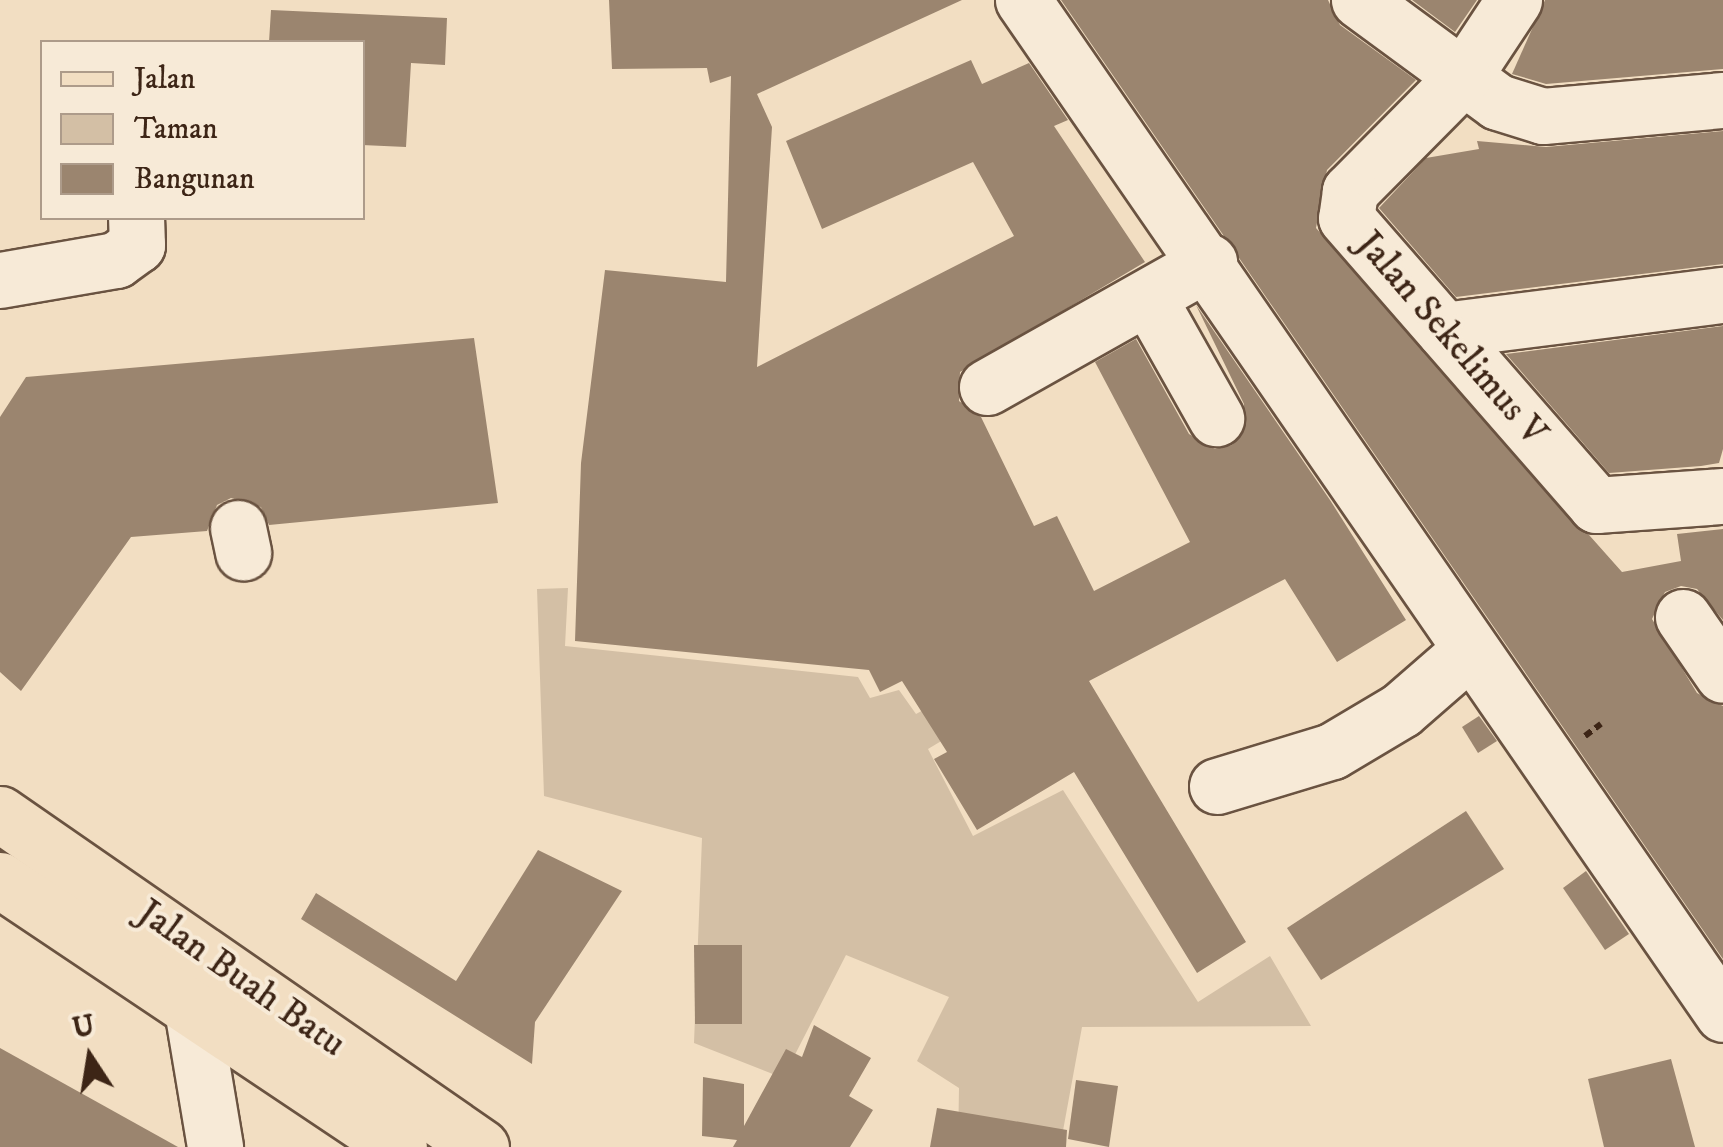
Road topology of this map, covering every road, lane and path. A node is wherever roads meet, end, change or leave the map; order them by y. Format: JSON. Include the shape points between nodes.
{"nodes":[{"id":1,"x":1023,"y":0,"type":"edge"},
{"id":2,"x":1359,"y":0,"type":"edge"},
{"id":3,"x":1514,"y":0,"type":"edge"},
{"id":4,"x":1463,"y":78,"type":"junction"},
{"id":5,"x":1723,"y":100,"type":"edge"},
{"id":6,"x":140,"y":220,"type":"edge"},
{"id":7,"x":1209,"y":262,"type":"junction"},
{"id":8,"x":0,"y":280,"type":"edge"},
{"id":9,"x":1723,"y":295,"type":"edge"},
{"id":10,"x":1148,"y":298,"type":"junction"},
{"id":11,"x":1444,"y":330,"type":"junction"},
{"id":12,"x":988,"y":387,"type":"dead end"},
{"id":13,"x":1216,"y":418,"type":"dead end"},
{"id":14,"x":1723,"y":496,"type":"edge"},
{"id":15,"x":1683,"y":617,"type":"dead end"},
{"id":16,"x":1470,"y":650,"type":"junction"},
{"id":17,"x":1723,"y":675,"type":"edge"},
{"id":18,"x":1217,"y":786,"type":"dead end"},
{"id":19,"x":0,"y":814,"type":"edge"},
{"id":20,"x":0,"y":880,"type":"edge"},
{"id":21,"x":192,"y":1009,"type":"junction"},
{"id":22,"x":1723,"y":1014,"type":"edge"},
{"id":23,"x":467,"y":1143,"type":"edge"},
{"id":24,"x":392,"y":1145,"type":"edge"},
{"id":25,"x":215,"y":1147,"type":"edge"}],
"edges":[{"from":1,"to":7,"type":"street"},
{"from":2,"to":4,"type":"street"},
{"from":3,"to":4,"type":"street"},
{"from":4,"to":5,"type":"street","via":[[1543,116]]},
{"from":4,"to":11,"type":"street","name":"Jalan Sekelimus V","via":[[1344,204],[1346,218]]},
{"from":6,"to":8,"type":"street","via":[[137,244],[116,260]]},
{"from":7,"to":10,"type":"street"},
{"from":7,"to":16,"type":"street"},
{"from":9,"to":11,"type":"street"},
{"from":10,"to":12,"type":"street"},
{"from":10,"to":13,"type":"street"},
{"from":11,"to":14,"type":"street","name":"Jalan Sekelimus V","via":[[1596,505]]},
{"from":15,"to":17,"type":"street"},
{"from":16,"to":18,"type":"street","via":[[1401,710],[1332,751]]},
{"from":16,"to":22,"type":"street"},
{"from":19,"to":23,"type":"main road","name":"Jalan Buah Batu"},
{"from":20,"to":21,"type":"main road","name":"Jalan Buah Batu"},
{"from":21,"to":24,"type":"main road","name":"Jalan Buah Batu"},
{"from":21,"to":25,"type":"street"}]}
